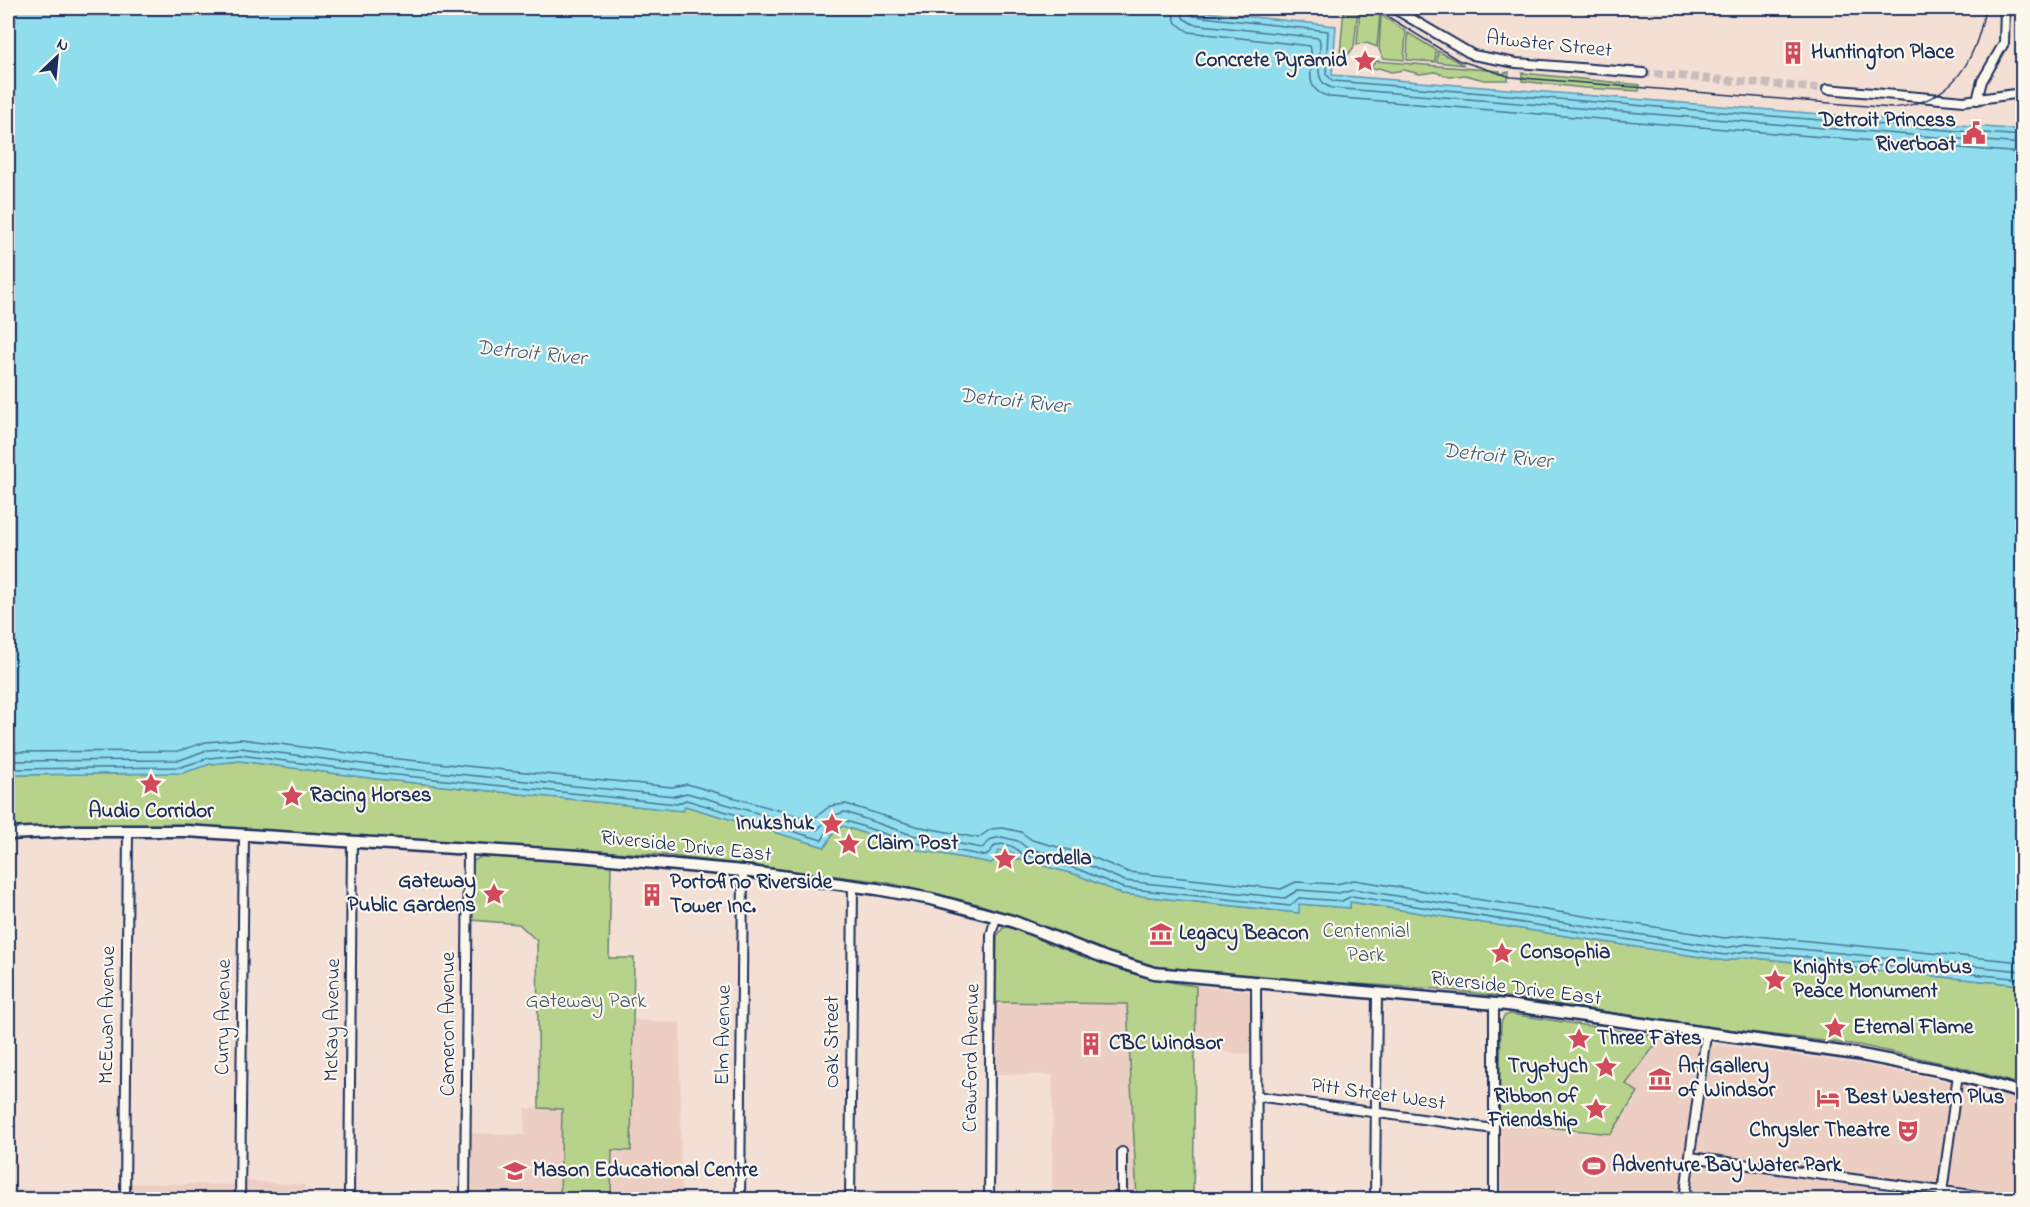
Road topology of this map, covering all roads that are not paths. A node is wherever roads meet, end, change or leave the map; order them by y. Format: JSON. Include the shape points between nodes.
{"nodes":[{"id":1,"x":1393,"y":8,"type":"edge"},
{"id":2,"x":2005,"y":8,"type":"edge"},
{"id":3,"x":1643,"y":73,"type":"tunnel mouth"},
{"id":4,"x":1827,"y":90,"type":"tunnel mouth"},
{"id":5,"x":2022,"y":93,"type":"edge"},
{"id":6,"x":1977,"y":100,"type":"junction"},
{"id":7,"x":128,"y":830,"type":"junction"},
{"id":8,"x":8,"y":834,"type":"edge"},
{"id":9,"x":244,"y":835,"type":"junction"},
{"id":10,"x":352,"y":842,"type":"junction"},
{"id":11,"x":468,"y":849,"type":"junction"},
{"id":12,"x":744,"y":871,"type":"junction"},
{"id":13,"x":853,"y":886,"type":"junction"},
{"id":14,"x":996,"y":917,"type":"junction"},
{"id":15,"x":1256,"y":983,"type":"junction"},
{"id":16,"x":1377,"y":993,"type":"junction"},
{"id":17,"x":1494,"y":1004,"type":"junction"},
{"id":18,"x":1706,"y":1035,"type":"junction"},
{"id":19,"x":1958,"y":1074,"type":"junction"},
{"id":20,"x":2022,"y":1093,"type":"edge"},
{"id":21,"x":1256,"y":1095,"type":"junction"},
{"id":22,"x":1376,"y":1112,"type":"junction"},
{"id":23,"x":1494,"y":1129,"type":"junction"},
{"id":24,"x":1122,"y":1152,"type":"dead end"},
{"id":25,"x":1690,"y":1157,"type":"junction"},
{"id":26,"x":1942,"y":1195,"type":"edge"},
{"id":27,"x":1258,"y":1199,"type":"edge"},
{"id":28,"x":125,"y":1200,"type":"edge"},
{"id":29,"x":240,"y":1200,"type":"edge"},
{"id":30,"x":349,"y":1200,"type":"edge"},
{"id":31,"x":465,"y":1200,"type":"edge"},
{"id":32,"x":740,"y":1200,"type":"edge"},
{"id":33,"x":850,"y":1200,"type":"edge"},
{"id":34,"x":989,"y":1200,"type":"edge"},
{"id":35,"x":1122,"y":1200,"type":"edge"},
{"id":36,"x":1375,"y":1200,"type":"edge"},
{"id":37,"x":1494,"y":1200,"type":"edge"},
{"id":38,"x":1684,"y":1200,"type":"edge"},
{"id":39,"x":2009,"y":1200,"type":"edge"}],
"edges":[{"from":1,"to":3,"type":"street","name":"Atwater Street","via":[[1473,55],[1516,63]]},
{"from":2,"to":6,"type":"street","via":[[2004,43]]},
{"from":4,"to":6,"type":"street"},
{"from":5,"to":6,"type":"street"},
{"from":7,"to":8,"type":"main road","name":"Riverside Drive East"},
{"from":7,"to":9,"type":"main road","name":"Riverside Drive East"},
{"from":7,"to":28,"type":"street","name":"McEwan Avenue"},
{"from":9,"to":10,"type":"main road","name":"Riverside Drive East"},
{"from":9,"to":29,"type":"street","name":"Curry Avenue"},
{"from":10,"to":11,"type":"main road","name":"Riverside Drive East"},
{"from":10,"to":30,"type":"street","name":"McKay Avenue"},
{"from":11,"to":12,"type":"main road","name":"Riverside Drive East"},
{"from":11,"to":31,"type":"street","name":"Cameron Avenue"},
{"from":12,"to":13,"type":"main road","name":"Riverside Drive East"},
{"from":12,"to":32,"type":"street","name":"Elm Avenue"},
{"from":13,"to":14,"type":"main road","name":"Riverside Drive East","via":[[907,894]]},
{"from":13,"to":33,"type":"street","name":"Oak Street"},
{"from":14,"to":15,"type":"main road","name":"Riverside Drive East","via":[[1154,973]]},
{"from":14,"to":34,"type":"street","name":"Crawford Avenue","via":[[992,935]]},
{"from":15,"to":16,"type":"main road","name":"Riverside Drive East"},
{"from":15,"to":21,"type":"street"},
{"from":16,"to":17,"type":"main road","name":"Riverside Drive East"},
{"from":16,"to":22,"type":"street"},
{"from":17,"to":18,"type":"main road","name":"Riverside Drive East"},
{"from":17,"to":23,"type":"street"},
{"from":18,"to":19,"type":"main road","name":"Riverside Drive East","via":[[1856,1054]]},
{"from":18,"to":25,"type":"street"},
{"from":19,"to":20,"type":"main road","name":"Riverside Drive East"},
{"from":19,"to":26,"type":"street"},
{"from":21,"to":22,"type":"street","name":"Pitt Street West"},
{"from":21,"to":27,"type":"street"},
{"from":22,"to":23,"type":"street","name":"Pitt Street West"},
{"from":22,"to":36,"type":"street"},
{"from":23,"to":37,"type":"street"},
{"from":24,"to":35,"type":"street"},
{"from":25,"to":26,"type":"street"},
{"from":25,"to":38,"type":"street"},
{"from":26,"to":39,"type":"street"}]}
